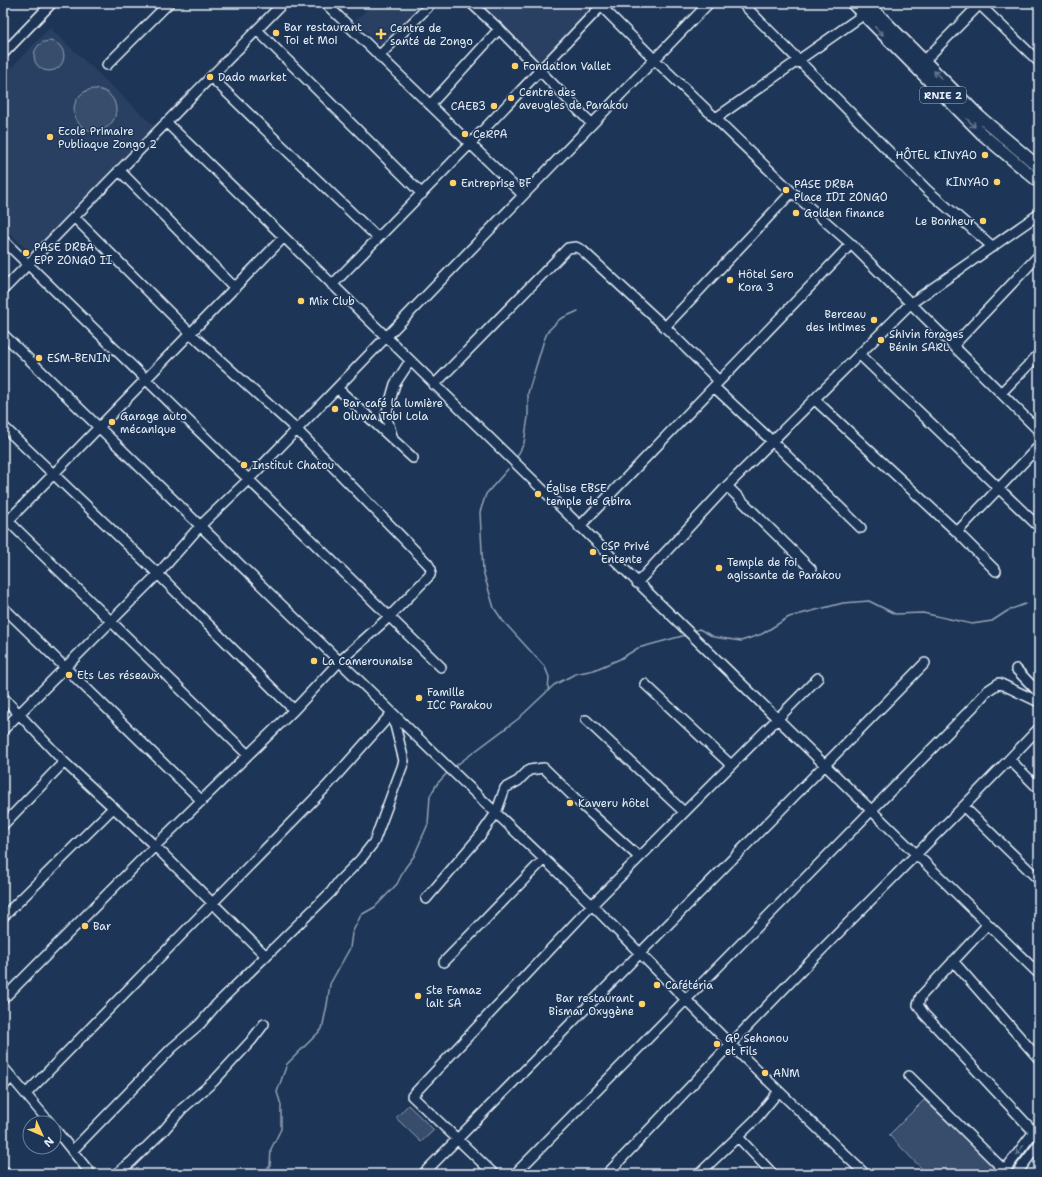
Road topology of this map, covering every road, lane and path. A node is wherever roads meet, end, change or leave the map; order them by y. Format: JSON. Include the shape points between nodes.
{"nodes":[{"id":1,"x":52,"y":3,"type":"edge"},
{"id":2,"x":169,"y":3,"type":"edge"},
{"id":3,"x":283,"y":3,"type":"edge"},
{"id":4,"x":325,"y":3,"type":"edge"},
{"id":5,"x":471,"y":3,"type":"edge"},
{"id":6,"x":708,"y":3,"type":"edge"},
{"id":7,"x":742,"y":3,"type":"edge"},
{"id":8,"x":852,"y":3,"type":"edge"},
{"id":9,"x":867,"y":3,"type":"edge"},
{"id":10,"x":601,"y":4,"type":"edge"},
{"id":11,"x":980,"y":4,"type":"edge"},
{"id":12,"x":428,"y":7,"type":"dead end"},
{"id":13,"x":863,"y":15,"type":"junction"},
{"id":14,"x":499,"y":29,"type":"junction"},
{"id":15,"x":257,"y":30,"type":"junction"},
{"id":16,"x":3,"y":54,"type":"edge"},
{"id":17,"x":379,"y":56,"type":"junction"},
{"id":18,"x":654,"y":59,"type":"junction"},
{"id":19,"x":798,"y":60,"type":"junction"},
{"id":20,"x":924,"y":61,"type":"junction"},
{"id":21,"x":1039,"y":62,"type":"edge"},
{"id":22,"x":106,"y":65,"type":"dead end"},
{"id":23,"x":541,"y":71,"type":"junction"},
{"id":24,"x":211,"y":76,"type":"junction"},
{"id":25,"x":430,"y":105,"type":"junction"},
{"id":26,"x":716,"y":118,"type":"junction"},
{"id":27,"x":166,"y":122,"type":"junction"},
{"id":28,"x":592,"y":124,"type":"junction"},
{"id":29,"x":470,"y":144,"type":"junction"},
{"id":30,"x":1039,"y":167,"type":"edge"},
{"id":31,"x":120,"y":170,"type":"junction"},
{"id":32,"x":1039,"y":182,"type":"edge"},
{"id":33,"x":792,"y":192,"type":"junction"},
{"id":34,"x":422,"y":194,"type":"junction"},
{"id":35,"x":523,"y":195,"type":"junction"},
{"id":36,"x":1039,"y":214,"type":"edge"},
{"id":37,"x":74,"y":217,"type":"junction"},
{"id":38,"x":284,"y":237,"type":"junction"},
{"id":39,"x":378,"y":238,"type":"junction"},
{"id":40,"x":3,"y":240,"type":"edge"},
{"id":41,"x":851,"y":244,"type":"junction"},
{"id":42,"x":993,"y":247,"type":"junction"},
{"id":43,"x":1039,"y":255,"type":"edge"},
{"id":44,"x":28,"y":264,"type":"junction"},
{"id":45,"x":332,"y":284,"type":"junction"},
{"id":46,"x":234,"y":288,"type":"junction"},
{"id":47,"x":3,"y":290,"type":"edge"},
{"id":48,"x":910,"y":304,"type":"junction"},
{"id":49,"x":665,"y":327,"type":"junction"},
{"id":50,"x":190,"y":333,"type":"junction"},
{"id":51,"x":3,"y":334,"type":"edge"},
{"id":52,"x":386,"y":338,"type":"junction"},
{"id":53,"x":953,"y":346,"type":"junction"},
{"id":54,"x":860,"y":354,"type":"junction"},
{"id":55,"x":1039,"y":354,"type":"edge"},
{"id":56,"x":410,"y":361,"type":"junction"},
{"id":57,"x":145,"y":380,"type":"junction"},
{"id":58,"x":717,"y":384,"type":"junction"},
{"id":59,"x":434,"y":385,"type":"junction"},
{"id":60,"x":337,"y":388,"type":"junction"},
{"id":61,"x":1001,"y":393,"type":"junction"},
{"id":62,"x":814,"y":399,"type":"junction"},
{"id":63,"x":3,"y":426,"type":"edge"},
{"id":64,"x":99,"y":428,"type":"junction"},
{"id":65,"x":296,"y":430,"type":"junction"},
{"id":66,"x":1039,"y":431,"type":"edge"},
{"id":67,"x":393,"y":439,"type":"junction"},
{"id":68,"x":772,"y":441,"type":"junction"},
{"id":69,"x":1039,"y":446,"type":"edge"},
{"id":70,"x":413,"y":458,"type":"dead end"},
{"id":71,"x":53,"y":475,"type":"junction"},
{"id":72,"x":248,"y":480,"type":"junction"},
{"id":73,"x":727,"y":486,"type":"junction"},
{"id":74,"x":999,"y":488,"type":"junction"},
{"id":75,"x":5,"y":521,"type":"edge"},
{"id":76,"x":200,"y":526,"type":"junction"},
{"id":77,"x":1039,"y":526,"type":"edge"},
{"id":78,"x":579,"y":527,"type":"junction"},
{"id":79,"x":861,"y":528,"type":"dead end"},
{"id":80,"x":958,"y":532,"type":"junction"},
{"id":81,"x":811,"y":569,"type":"dead end"},
{"id":82,"x":996,"y":571,"type":"dead end"},
{"id":83,"x":158,"y":574,"type":"junction"},
{"id":84,"x":637,"y":583,"type":"junction"},
{"id":85,"x":3,"y":607,"type":"edge"},
{"id":86,"x":389,"y":617,"type":"junction"},
{"id":87,"x":111,"y":621,"type":"junction"},
{"id":88,"x":340,"y":662,"type":"junction"},
{"id":89,"x":925,"y":663,"type":"dead end"},
{"id":90,"x":65,"y":667,"type":"junction"},
{"id":91,"x":440,"y":667,"type":"dead end"},
{"id":92,"x":1016,"y":669,"type":"dead end"},
{"id":93,"x":818,"y":678,"type":"dead end"},
{"id":94,"x":645,"y":684,"type":"dead end"},
{"id":95,"x":1039,"y":693,"type":"edge"},
{"id":96,"x":3,"y":697,"type":"edge"},
{"id":97,"x":1039,"y":702,"type":"edge"},
{"id":98,"x":294,"y":710,"type":"junction"},
{"id":99,"x":20,"y":713,"type":"junction"},
{"id":100,"x":392,"y":713,"type":"junction"},
{"id":101,"x":778,"y":718,"type":"junction"},
{"id":102,"x":586,"y":720,"type":"dead end"},
{"id":103,"x":1039,"y":728,"type":"edge"},
{"id":104,"x":3,"y":730,"type":"edge"},
{"id":105,"x":248,"y":755,"type":"junction"},
{"id":106,"x":1010,"y":760,"type":"junction"},
{"id":107,"x":64,"y":762,"type":"junction"},
{"id":108,"x":731,"y":765,"type":"junction"},
{"id":109,"x":825,"y":765,"type":"junction"},
{"id":110,"x":1039,"y":789,"type":"edge"},
{"id":111,"x":202,"y":801,"type":"junction"},
{"id":112,"x":964,"y":807,"type":"junction"},
{"id":113,"x":113,"y":808,"type":"junction"},
{"id":114,"x":872,"y":810,"type":"junction"},
{"id":115,"x":684,"y":812,"type":"junction"},
{"id":116,"x":496,"y":813,"type":"junction"},
{"id":117,"x":3,"y":825,"type":"edge"},
{"id":118,"x":155,"y":846,"type":"junction"},
{"id":119,"x":916,"y":854,"type":"junction"},
{"id":120,"x":639,"y":858,"type":"junction"},
{"id":121,"x":544,"y":859,"type":"junction"},
{"id":122,"x":1039,"y":880,"type":"edge"},
{"id":123,"x":426,"y":899,"type":"dead end"},
{"id":124,"x":213,"y":903,"type":"junction"},
{"id":125,"x":592,"y":905,"type":"junction"},
{"id":126,"x":3,"y":917,"type":"edge"},
{"id":127,"x":987,"y":925,"type":"junction"},
{"id":128,"x":640,"y":953,"type":"junction"},
{"id":129,"x":266,"y":956,"type":"junction"},
{"id":130,"x":953,"y":960,"type":"junction"},
{"id":131,"x":444,"y":962,"type":"dead end"},
{"id":132,"x":1039,"y":974,"type":"edge"},
{"id":133,"x":3,"y":999,"type":"edge"},
{"id":134,"x":686,"y":1000,"type":"junction"},
{"id":135,"x":264,"y":1024,"type":"dead end"},
{"id":136,"x":731,"y":1045,"type":"junction"},
{"id":137,"x":1039,"y":1058,"type":"edge"},
{"id":138,"x":3,"y":1067,"type":"edge"},
{"id":139,"x":909,"y":1076,"type":"dead end"},
{"id":140,"x":12,"y":1077,"type":"junction"},
{"id":141,"x":3,"y":1086,"type":"edge"},
{"id":142,"x":778,"y":1091,"type":"junction"},
{"id":143,"x":26,"y":1094,"type":"junction"},
{"id":144,"x":43,"y":1115,"type":"edge"},
{"id":145,"x":1036,"y":1128,"type":"edge"},
{"id":146,"x":738,"y":1137,"type":"junction"},
{"id":147,"x":62,"y":1138,"type":"edge"},
{"id":148,"x":458,"y":1140,"type":"junction"},
{"id":149,"x":1039,"y":1144,"type":"edge"},
{"id":150,"x":72,"y":1150,"type":"junction"},
{"id":151,"x":3,"y":1171,"type":"edge"},
{"id":152,"x":1003,"y":1172,"type":"edge"},
{"id":153,"x":5,"y":1174,"type":"edge"},
{"id":154,"x":91,"y":1174,"type":"edge"},
{"id":155,"x":116,"y":1174,"type":"edge"},
{"id":156,"x":423,"y":1174,"type":"edge"},
{"id":157,"x":494,"y":1174,"type":"edge"},
{"id":158,"x":515,"y":1174,"type":"edge"},
{"id":159,"x":607,"y":1174,"type":"edge"},
{"id":160,"x":699,"y":1174,"type":"edge"},
{"id":161,"x":773,"y":1174,"type":"edge"},
{"id":162,"x":865,"y":1174,"type":"edge"},
{"id":163,"x":1016,"y":1174,"type":"edge"}],
"edges":[{"from":1,"to":16,"type":"street"},
{"from":2,"to":22,"type":"street"},
{"from":3,"to":15,"type":"street"},
{"from":4,"to":17,"type":"street"},
{"from":5,"to":14,"type":"street"},
{"from":6,"to":18,"type":"street"},
{"from":7,"to":19,"type":"street"},
{"from":8,"to":13,"type":"main road","number":"RNIE 2"},
{"from":9,"to":20,"type":"main road","number":"RNIE 2"},
{"from":10,"to":18,"type":"street"},
{"from":10,"to":23,"type":"street"},
{"from":11,"to":20,"type":"street"},
{"from":11,"to":21,"type":"street"},
{"from":12,"to":17,"type":"street"},
{"from":13,"to":19,"type":"street"},
{"from":13,"to":32,"type":"main road","number":"RNIE 2","one_way":true,"via":[[982,134]]},
{"from":14,"to":23,"type":"street"},
{"from":14,"to":25,"type":"street"},
{"from":15,"to":24,"type":"street"},
{"from":15,"to":34,"type":"street"},
{"from":17,"to":25,"type":"street"},
{"from":18,"to":26,"type":"street"},
{"from":18,"to":28,"type":"street"},
{"from":19,"to":26,"type":"street"},
{"from":19,"to":42,"type":"street","via":[[927,190]]},
{"from":30,"to":20,"type":"main road","number":"RNIE 2","one_way":true,"via":[[980,117]]},
{"from":23,"to":28,"type":"street"},
{"from":23,"to":29,"type":"street"},
{"from":24,"to":27,"type":"street"},
{"from":24,"to":39,"type":"street"},
{"from":25,"to":29,"type":"street"},
{"from":26,"to":33,"type":"street"},
{"from":27,"to":31,"type":"street"},
{"from":27,"to":38,"type":"street"},
{"from":28,"to":35,"type":"street"},
{"from":29,"to":34,"type":"street"},
{"from":29,"to":35,"type":"street"},
{"from":31,"to":37,"type":"street"},
{"from":31,"to":46,"type":"street"},
{"from":33,"to":41,"type":"street"},
{"from":33,"to":49,"type":"street"},
{"from":34,"to":39,"type":"street"},
{"from":35,"to":52,"type":"street"},
{"from":36,"to":42,"type":"street"},
{"from":37,"to":44,"type":"street"},
{"from":37,"to":50,"type":"street"},
{"from":38,"to":45,"type":"street"},
{"from":38,"to":46,"type":"street"},
{"from":39,"to":45,"type":"street"},
{"from":40,"to":44,"type":"street"},
{"from":41,"to":48,"type":"street"},
{"from":41,"to":58,"type":"street"},
{"from":42,"to":48,"type":"street"},
{"from":43,"to":53,"type":"street"},
{"from":44,"to":47,"type":"street"},
{"from":44,"to":57,"type":"street"},
{"from":45,"to":52,"type":"street"},
{"from":46,"to":50,"type":"street"},
{"from":48,"to":53,"type":"street"},
{"from":48,"to":54,"type":"street"},
{"from":49,"to":58,"type":"street"},
{"from":49,"to":59,"type":"street","via":[[582,250],[576,247],[568,248]]},
{"from":50,"to":57,"type":"street"},
{"from":50,"to":65,"type":"street"},
{"from":51,"to":64,"type":"street"},
{"from":52,"to":56,"type":"street"},
{"from":52,"to":60,"type":"street"},
{"from":53,"to":61,"type":"street"},
{"from":54,"to":62,"type":"street"},
{"from":54,"to":74,"type":"street"},
{"from":55,"to":61,"type":"street"},
{"from":56,"to":59,"type":"street"},
{"from":56,"to":67,"type":"street","via":[[395,384],[386,415]]},
{"from":57,"to":64,"type":"street"},
{"from":57,"to":72,"type":"street"},
{"from":58,"to":68,"type":"street"},
{"from":58,"to":78,"type":"street"},
{"from":59,"to":78,"type":"street"},
{"from":60,"to":65,"type":"street"},
{"from":60,"to":67,"type":"street"},
{"from":61,"to":66,"type":"street"},
{"from":62,"to":68,"type":"street"},
{"from":62,"to":80,"type":"street"},
{"from":63,"to":71,"type":"street"},
{"from":64,"to":71,"type":"street"},
{"from":64,"to":76,"type":"street"},
{"from":65,"to":72,"type":"street"},
{"from":65,"to":86,"type":"street","via":[[430,569],[430,575]]},
{"from":67,"to":70,"type":"street"},
{"from":68,"to":73,"type":"street"},
{"from":68,"to":79,"type":"street"},
{"from":69,"to":74,"type":"street"},
{"from":71,"to":75,"type":"street"},
{"from":71,"to":83,"type":"street"},
{"from":72,"to":76,"type":"street"},
{"from":72,"to":86,"type":"street"},
{"from":73,"to":81,"type":"street"},
{"from":73,"to":84,"type":"street"},
{"from":74,"to":77,"type":"street"},
{"from":74,"to":80,"type":"street"},
{"from":75,"to":87,"type":"street"},
{"from":76,"to":83,"type":"street"},
{"from":76,"to":88,"type":"street"},
{"from":78,"to":84,"type":"street"},
{"from":80,"to":82,"type":"street"},
{"from":83,"to":87,"type":"street"},
{"from":83,"to":98,"type":"street"},
{"from":84,"to":101,"type":"street"},
{"from":85,"to":90,"type":"street"},
{"from":86,"to":88,"type":"street"},
{"from":86,"to":91,"type":"street"},
{"from":87,"to":90,"type":"street"},
{"from":87,"to":105,"type":"street"},
{"from":88,"to":98,"type":"street"},
{"from":88,"to":100,"type":"street"},
{"from":89,"to":109,"type":"street"},
{"from":90,"to":99,"type":"street"},
{"from":90,"to":111,"type":"street"},
{"from":92,"to":95,"type":"street"},
{"from":93,"to":101,"type":"street"},
{"from":94,"to":108,"type":"street"},
{"from":96,"to":99,"type":"street"},
{"from":97,"to":114,"type":"street","via":[[999,683],[987,691]]},
{"from":98,"to":105,"type":"street"},
{"from":99,"to":104,"type":"street"},
{"from":99,"to":107,"type":"street"},
{"from":100,"to":116,"type":"street"},
{"from":100,"to":124,"type":"street","via":[[327,786]]},
{"from":100,"to":129,"type":"street","via":[[404,761],[374,842],[331,892]]},
{"from":101,"to":108,"type":"street"},
{"from":101,"to":109,"type":"street"},
{"from":102,"to":115,"type":"street"},
{"from":103,"to":106,"type":"street"},
{"from":105,"to":111,"type":"street"},
{"from":106,"to":110,"type":"street"},
{"from":106,"to":112,"type":"street"},
{"from":107,"to":113,"type":"street"},
{"from":107,"to":117,"type":"street"},
{"from":108,"to":115,"type":"street"},
{"from":109,"to":114,"type":"street"},
{"from":109,"to":128,"type":"street"},
{"from":111,"to":118,"type":"street"},
{"from":112,"to":119,"type":"street"},
{"from":112,"to":122,"type":"street"},
{"from":113,"to":118,"type":"street"},
{"from":113,"to":126,"type":"street"},
{"from":114,"to":119,"type":"street"},
{"from":114,"to":134,"type":"street"},
{"from":115,"to":120,"type":"street"},
{"from":116,"to":120,"type":"street","via":[[505,788],[518,781],[529,770],[544,768]]},
{"from":116,"to":121,"type":"street"},
{"from":116,"to":123,"type":"street","via":[[480,836]]},
{"from":118,"to":124,"type":"street"},
{"from":118,"to":133,"type":"street"},
{"from":119,"to":127,"type":"street"},
{"from":119,"to":136,"type":"street"},
{"from":120,"to":125,"type":"street"},
{"from":121,"to":125,"type":"street"},
{"from":121,"to":131,"type":"street"},
{"from":124,"to":129,"type":"street"},
{"from":124,"to":143,"type":"street"},
{"from":125,"to":128,"type":"street"},
{"from":125,"to":148,"type":"street","via":[[412,1096]]},
{"from":127,"to":130,"type":"street"},
{"from":127,"to":132,"type":"street"},
{"from":128,"to":134,"type":"street"},
{"from":128,"to":148,"type":"street"},
{"from":129,"to":150,"type":"street"},
{"from":130,"to":137,"type":"street"},
{"from":130,"to":145,"type":"street","via":[[921,996],[918,1005]]},
{"from":134,"to":136,"type":"street"},
{"from":134,"to":158,"type":"street"},
{"from":135,"to":155,"type":"street","via":[[214,1081]]},
{"from":136,"to":142,"type":"street"},
{"from":136,"to":159,"type":"street"},
{"from":138,"to":140,"type":"street"},
{"from":139,"to":152,"type":"street"},
{"from":140,"to":141,"type":"street"},
{"from":140,"to":143,"type":"street"},
{"from":142,"to":146,"type":"street"},
{"from":142,"to":162,"type":"street"},
{"from":143,"to":144,"type":"street"},
{"from":145,"to":152,"type":"street","one_way":true},
{"from":146,"to":160,"type":"street"},
{"from":146,"to":161,"type":"street"},
{"from":147,"to":150,"type":"street"},
{"from":148,"to":156,"type":"street"},
{"from":148,"to":157,"type":"street"},
{"from":149,"to":163,"type":"street"},
{"from":150,"to":154,"type":"street"},
{"from":151,"to":153,"type":"street"}]}
